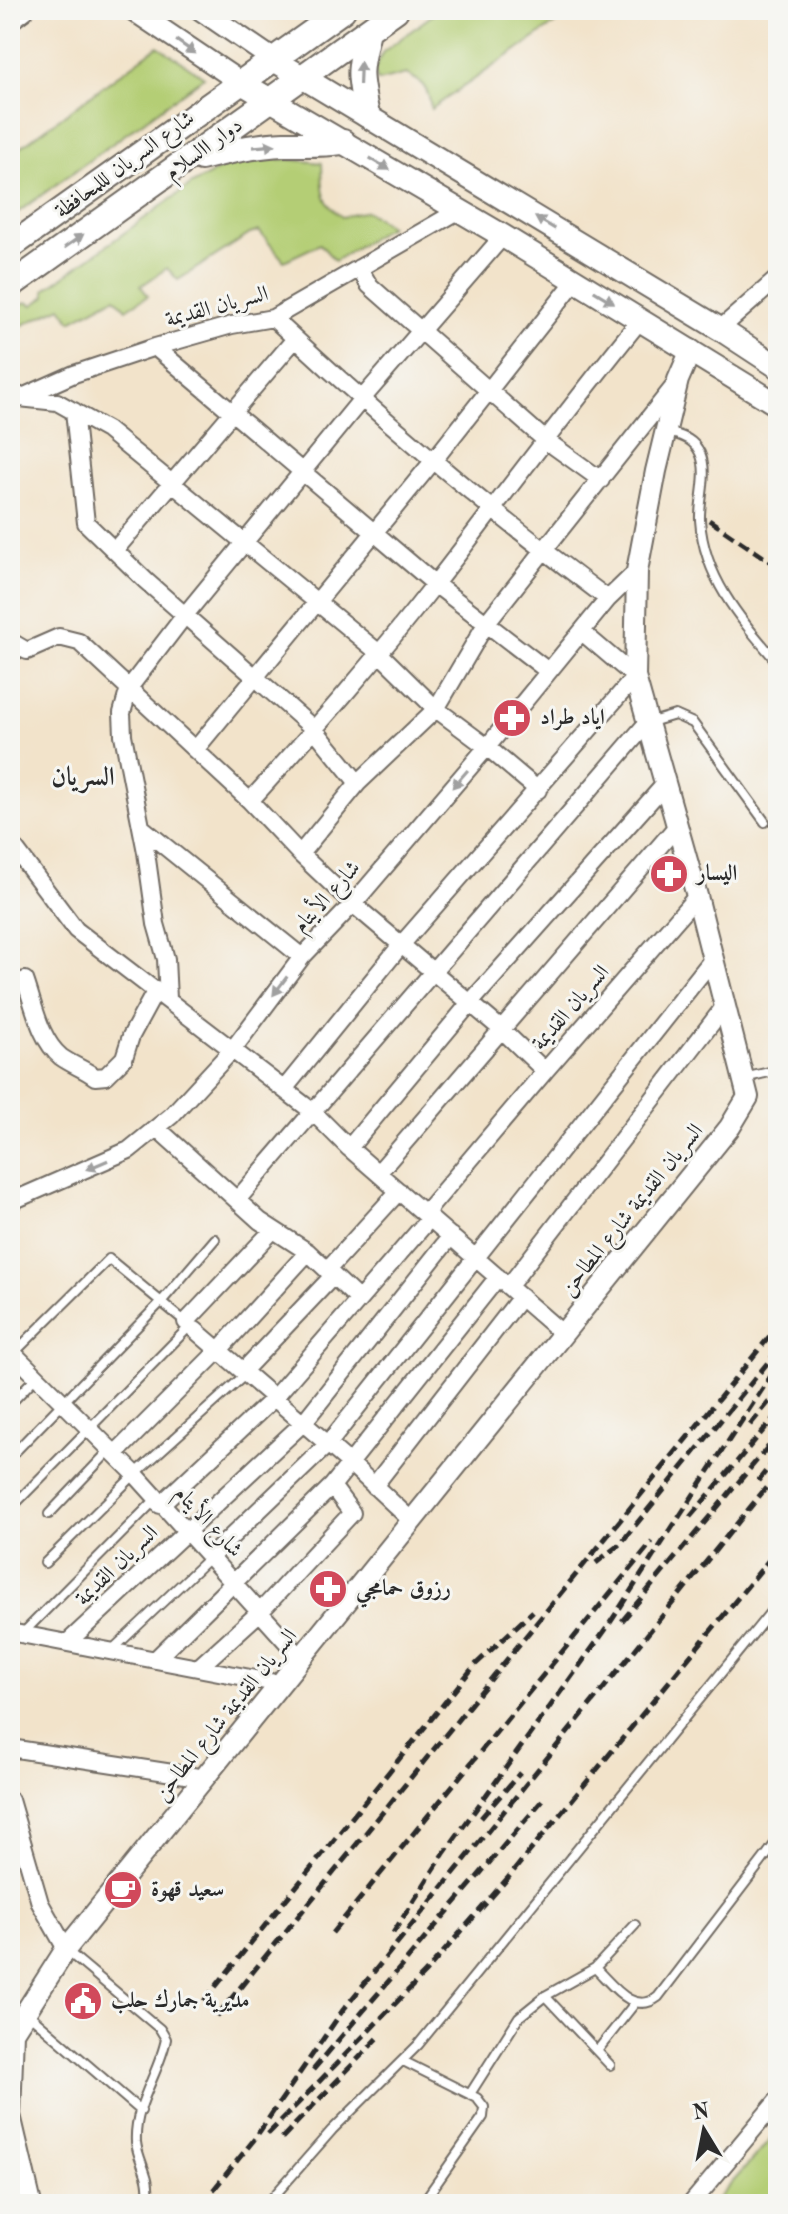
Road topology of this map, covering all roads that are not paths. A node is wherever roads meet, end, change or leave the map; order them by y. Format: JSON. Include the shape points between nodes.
{"nodes":[{"id":1,"x":26,"y":10,"type":"edge"},
{"id":2,"x":133,"y":10,"type":"edge"},
{"id":3,"x":201,"y":10,"type":"edge"},
{"id":4,"x":343,"y":10,"type":"edge"},
{"id":5,"x":396,"y":10,"type":"edge"},
{"id":6,"x":10,"y":22,"type":"edge"},
{"id":7,"x":368,"y":31,"type":"junction"},
{"id":8,"x":274,"y":60,"type":"junction"},
{"id":9,"x":305,"y":78,"type":"junction"},
{"id":10,"x":240,"y":82,"type":"junction"},
{"id":11,"x":271,"y":101,"type":"junction"},
{"id":12,"x":367,"y":115,"type":"junction"},
{"id":13,"x":343,"y":142,"type":"junction"},
{"id":14,"x":187,"y":161,"type":"junction"},
{"id":15,"x":458,"y":211,"type":"junction"},
{"id":16,"x":503,"y":236,"type":"junction"},
{"id":17,"x":10,"y":247,"type":"edge"},
{"id":18,"x":359,"y":268,"type":"junction"},
{"id":19,"x":778,"y":278,"type":"edge"},
{"id":20,"x":576,"y":280,"type":"junction"},
{"id":21,"x":10,"y":286,"type":"edge"},
{"id":22,"x":273,"y":318,"type":"junction"},
{"id":23,"x":641,"y":319,"type":"junction"},
{"id":24,"x":720,"y":329,"type":"junction"},
{"id":25,"x":421,"y":331,"type":"junction"},
{"id":26,"x":295,"y":339,"type":"junction"},
{"id":27,"x":155,"y":347,"type":"junction"},
{"id":28,"x":691,"y":350,"type":"junction"},
{"id":29,"x":778,"y":367,"type":"edge"},
{"id":30,"x":678,"y":380,"type":"junction"},
{"id":31,"x":489,"y":390,"type":"junction"},
{"id":32,"x":14,"y":398,"type":"edge"},
{"id":33,"x":361,"y":400,"type":"junction"},
{"id":34,"x":778,"y":405,"type":"edge"},
{"id":35,"x":74,"y":411,"type":"junction"},
{"id":36,"x":233,"y":414,"type":"junction"},
{"id":37,"x":665,"y":431,"type":"junction"},
{"id":38,"x":544,"y":439,"type":"junction"},
{"id":39,"x":434,"y":460,"type":"junction"},
{"id":40,"x":301,"y":473,"type":"junction"},
{"id":41,"x":601,"y":480,"type":"junction"},
{"id":42,"x":172,"y":483,"type":"junction"},
{"id":43,"x":492,"y":508,"type":"junction"},
{"id":44,"x":374,"y":533,"type":"junction"},
{"id":45,"x":245,"y":544,"type":"junction"},
{"id":46,"x":115,"y":550,"type":"junction"},
{"id":47,"x":545,"y":552,"type":"junction"},
{"id":48,"x":637,"y":571,"type":"junction"},
{"id":49,"x":435,"y":584,"type":"junction"},
{"id":50,"x":608,"y":599,"type":"junction"},
{"id":51,"x":318,"y":603,"type":"junction"},
{"id":52,"x":185,"y":615,"type":"junction"},
{"id":53,"x":487,"y":622,"type":"junction"},
{"id":54,"x":582,"y":632,"type":"junction"},
{"id":55,"x":10,"y":641,"type":"edge"},
{"id":56,"x":379,"y":653,"type":"junction"},
{"id":57,"x":778,"y":663,"type":"edge"},
{"id":58,"x":548,"y":671,"type":"junction"},
{"id":59,"x":255,"y":677,"type":"junction"},
{"id":60,"x":635,"y":677,"type":"junction"},
{"id":61,"x":129,"y":688,"type":"junction"},
{"id":62,"x":436,"y":709,"type":"junction"},
{"id":63,"x":647,"y":723,"type":"junction"},
{"id":64,"x":315,"y":730,"type":"junction"},
{"id":65,"x":487,"y":747,"type":"junction"},
{"id":66,"x":195,"y":750,"type":"junction"},
{"id":67,"x":358,"y":783,"type":"junction"},
{"id":68,"x":665,"y":784,"type":"junction"},
{"id":69,"x":538,"y":790,"type":"junction"},
{"id":70,"x":250,"y":801,"type":"junction"},
{"id":71,"x":765,"y":822,"type":"dead end"},
{"id":72,"x":677,"y":826,"type":"junction"},
{"id":73,"x":141,"y":827,"type":"junction"},
{"id":74,"x":10,"y":842,"type":"edge"},
{"id":75,"x":300,"y":854,"type":"junction"},
{"id":76,"x":697,"y":896,"type":"junction"},
{"id":77,"x":353,"y":904,"type":"junction"},
{"id":78,"x":401,"y":945,"type":"junction"},
{"id":79,"x":302,"y":957,"type":"junction"},
{"id":80,"x":712,"y":960,"type":"junction"},
{"id":81,"x":433,"y":971,"type":"junction"},
{"id":82,"x":25,"y":980,"type":"dead end"},
{"id":83,"x":162,"y":994,"type":"junction"},
{"id":84,"x":470,"y":1003,"type":"junction"},
{"id":85,"x":724,"y":1007,"type":"junction"},
{"id":86,"x":501,"y":1029,"type":"junction"},
{"id":87,"x":233,"y":1049,"type":"junction"},
{"id":88,"x":778,"y":1070,"type":"edge"},
{"id":89,"x":545,"y":1071,"type":"junction"},
{"id":90,"x":743,"y":1078,"type":"junction"},
{"id":91,"x":285,"y":1088,"type":"junction"},
{"id":92,"x":312,"y":1111,"type":"junction"},
{"id":93,"x":158,"y":1129,"type":"junction"},
{"id":94,"x":349,"y":1148,"type":"junction"},
{"id":95,"x":378,"y":1173,"type":"junction"},
{"id":96,"x":399,"y":1191,"type":"junction"},
{"id":97,"x":237,"y":1200,"type":"junction"},
{"id":98,"x":10,"y":1202,"type":"edge"},
{"id":99,"x":427,"y":1215,"type":"junction"},
{"id":100,"x":273,"y":1230,"type":"junction"},
{"id":101,"x":451,"y":1236,"type":"junction"},
{"id":102,"x":215,"y":1239,"type":"dead end"},
{"id":103,"x":308,"y":1252,"type":"junction"},
{"id":104,"x":474,"y":1258,"type":"junction"},
{"id":105,"x":330,"y":1273,"type":"junction"},
{"id":106,"x":509,"y":1286,"type":"junction"},
{"id":107,"x":359,"y":1300,"type":"junction"},
{"id":108,"x":161,"y":1302,"type":"junction"},
{"id":109,"x":191,"y":1326,"type":"junction"},
{"id":110,"x":563,"y":1334,"type":"junction"},
{"id":111,"x":219,"y":1350,"type":"junction"},
{"id":112,"x":12,"y":1352,"type":"edge"},
{"id":113,"x":245,"y":1373,"type":"junction"},
{"id":114,"x":36,"y":1377,"type":"junction"},
{"id":115,"x":274,"y":1398,"type":"junction"},
{"id":116,"x":63,"y":1403,"type":"junction"},
{"id":117,"x":10,"y":1404,"type":"edge"},
{"id":118,"x":303,"y":1423,"type":"junction"},
{"id":119,"x":89,"y":1429,"type":"junction"},
{"id":120,"x":328,"y":1444,"type":"junction"},
{"id":121,"x":112,"y":1452,"type":"junction"},
{"id":122,"x":10,"y":1457,"type":"edge"},
{"id":123,"x":351,"y":1464,"type":"junction"},
{"id":124,"x":135,"y":1474,"type":"junction"},
{"id":125,"x":332,"y":1486,"type":"junction"},
{"id":126,"x":374,"y":1486,"type":"junction"},
{"id":127,"x":158,"y":1502,"type":"junction"},
{"id":128,"x":10,"y":1509,"type":"edge"},
{"id":129,"x":49,"y":1514,"type":"dead end"},
{"id":130,"x":413,"y":1522,"type":"junction"},
{"id":131,"x":185,"y":1531,"type":"junction"},
{"id":132,"x":210,"y":1557,"type":"junction"},
{"id":133,"x":45,"y":1563,"type":"dead end"},
{"id":134,"x":234,"y":1583,"type":"junction"},
{"id":135,"x":778,"y":1603,"type":"edge"},
{"id":136,"x":260,"y":1612,"type":"junction"},
{"id":137,"x":16,"y":1634,"type":"edge"},
{"id":138,"x":67,"y":1643,"type":"junction"},
{"id":139,"x":111,"y":1651,"type":"junction"},
{"id":140,"x":302,"y":1659,"type":"junction"},
{"id":141,"x":155,"y":1660,"type":"junction"},
{"id":142,"x":198,"y":1668,"type":"junction"},
{"id":143,"x":281,"y":1684,"type":"junction"},
{"id":144,"x":10,"y":1748,"type":"edge"},
{"id":145,"x":205,"y":1778,"type":"junction"},
{"id":146,"x":10,"y":1800,"type":"edge"},
{"id":147,"x":778,"y":1840,"type":"edge"},
{"id":148,"x":635,"y":1925,"type":"dead end"},
{"id":149,"x":66,"y":1949,"type":"junction"},
{"id":150,"x":595,"y":1968,"type":"junction"},
{"id":151,"x":545,"y":1996,"type":"junction"},
{"id":152,"x":635,"y":2003,"type":"junction"},
{"id":153,"x":24,"y":2011,"type":"junction"},
{"id":154,"x":597,"y":2051,"type":"junction"},
{"id":155,"x":403,"y":2061,"type":"junction"},
{"id":156,"x":610,"y":2065,"type":"dead end"},
{"id":157,"x":470,"y":2094,"type":"junction"},
{"id":158,"x":778,"y":2100,"type":"edge"},
{"id":159,"x":141,"y":2111,"type":"junction"},
{"id":160,"x":31,"y":2204,"type":"edge"},
{"id":161,"x":149,"y":2204,"type":"edge"},
{"id":162,"x":267,"y":2204,"type":"edge"},
{"id":163,"x":422,"y":2204,"type":"edge"},
{"id":164,"x":691,"y":2204,"type":"edge"}],
"edges":[{"from":1,"to":6,"type":"street"},
{"from":2,"to":10,"type":"street","one_way":true},
{"from":3,"to":8,"type":"street"},
{"from":4,"to":8,"type":"main road","name":"دوار االسلام"},
{"from":5,"to":7,"type":"main road","name":"دوار االسلام"},
{"from":7,"to":9,"type":"main road","name":"دوار االسلام"},
{"from":12,"to":7,"type":"main road","one_way":true,"via":[[358,67]]},
{"from":8,"to":9,"type":"main road"},
{"from":8,"to":10,"type":"main road","name":"دوار االسلام"},
{"from":9,"to":11,"type":"main road","name":"دوار االسلام"},
{"from":9,"to":12,"type":"main road"},
{"from":10,"to":11,"type":"main road"},
{"from":10,"to":17,"type":"main road","name":"شارع السريان لللمحافظة"},
{"from":11,"to":13,"type":"main road"},
{"from":11,"to":14,"type":"main road","name":"دوار االسلام"},
{"from":24,"to":12,"type":"main road","one_way":true},
{"from":14,"to":13,"type":"main road","one_way":true,"via":[[242,148]]},
{"from":13,"to":15,"type":"main road","one_way":true},
{"from":21,"to":14,"type":"main road","name":"دوار االسلام","one_way":true},
{"from":15,"to":16,"type":"main road"},
{"from":15,"to":18,"type":"street","name":"السريان القديمة"},
{"from":16,"to":20,"type":"main road"},
{"from":16,"to":25,"type":"street"},
{"from":18,"to":22,"type":"street","name":"السريان القديمة"},
{"from":18,"to":25,"type":"street","via":[[369,285]]},
{"from":19,"to":24,"type":"street"},
{"from":20,"to":23,"type":"main road","one_way":true},
{"from":20,"to":31,"type":"street"},
{"from":22,"to":26,"type":"street"},
{"from":22,"to":27,"type":"street","name":"السريان القديمة"},
{"from":23,"to":28,"type":"main road"},
{"from":23,"to":38,"type":"street"},
{"from":24,"to":29,"type":"main road"},
{"from":25,"to":31,"type":"street"},
{"from":25,"to":33,"type":"street"},
{"from":26,"to":33,"type":"street"},
{"from":26,"to":36,"type":"street"},
{"from":27,"to":32,"type":"street","name":"السريان القديمة"},
{"from":27,"to":36,"type":"street"},
{"from":28,"to":30,"type":"street","name":"السريان القديمة شارع المطاحن"},
{"from":28,"to":34,"type":"main road"},
{"from":30,"to":37,"type":"street","name":"السريان القديمة شارع المطاحن"},
{"from":30,"to":41,"type":"street"},
{"from":31,"to":38,"type":"street"},
{"from":31,"to":39,"type":"street"},
{"from":32,"to":35,"type":"street","name":"السريان القديمة","via":[[57,402]]},
{"from":33,"to":39,"type":"street"},
{"from":33,"to":40,"type":"street"},
{"from":35,"to":42,"type":"street","name":"السريان القديمة","via":[[107,430]]},
{"from":35,"to":46,"type":"street","via":[[86,523]]},
{"from":36,"to":40,"type":"street"},
{"from":36,"to":42,"type":"street"},
{"from":37,"to":48,"type":"street","name":"السريان القديمة شارع المطاحن"},
{"from":37,"to":57,"type":"lane","via":[[686,437],[699,450],[700,520],[716,580],[735,613]]},
{"from":38,"to":41,"type":"street"},
{"from":38,"to":43,"type":"street"},
{"from":39,"to":43,"type":"street"},
{"from":39,"to":44,"type":"street"},
{"from":40,"to":44,"type":"street"},
{"from":40,"to":45,"type":"street"},
{"from":41,"to":47,"type":"street"},
{"from":42,"to":45,"type":"street","name":"السريان القديمة"},
{"from":42,"to":46,"type":"street"},
{"from":43,"to":47,"type":"street"},
{"from":43,"to":49,"type":"street"},
{"from":44,"to":49,"type":"street"},
{"from":44,"to":51,"type":"street"},
{"from":45,"to":51,"type":"street","name":"السريان القديمة"},
{"from":45,"to":52,"type":"street"},
{"from":46,"to":52,"type":"street"},
{"from":47,"to":50,"type":"street"},
{"from":47,"to":53,"type":"street"},
{"from":48,"to":50,"type":"street","name":"شارع الأيتام"},
{"from":48,"to":60,"type":"street","name":"السريان القديمة شارع المطاحن"},
{"from":49,"to":53,"type":"street"},
{"from":49,"to":56,"type":"street"},
{"from":50,"to":54,"type":"street","name":"شارع الأيتام"},
{"from":51,"to":56,"type":"street","name":"السريان القديمة"},
{"from":51,"to":59,"type":"street"},
{"from":52,"to":59,"type":"street"},
{"from":52,"to":61,"type":"street"},
{"from":53,"to":58,"type":"street"},
{"from":53,"to":62,"type":"street"},
{"from":54,"to":58,"type":"street","name":"شارع الأيتام"},
{"from":54,"to":60,"type":"street"},
{"from":55,"to":61,"type":"street","name":"السريان القديمة","via":[[27,651],[59,637],[79,642]]},
{"from":56,"to":62,"type":"street","name":"السريان القديمة"},
{"from":56,"to":64,"type":"street"},
{"from":58,"to":65,"type":"street","name":"شارع الأيتام"},
{"from":59,"to":64,"type":"street"},
{"from":59,"to":66,"type":"street"},
{"from":60,"to":63,"type":"street","name":"السريان القديمة شارع المطاحن"},
{"from":60,"to":69,"type":"street"},
{"from":61,"to":66,"type":"street","name":"السريان القديمة"},
{"from":61,"to":73,"type":"street","via":[[123,735]]},
{"from":62,"to":65,"type":"street","name":"السريان القديمة"},
{"from":62,"to":67,"type":"street"},
{"from":63,"to":68,"type":"street","name":"السريان القديمة شارع المطاحن"},
{"from":63,"to":71,"type":"lane","via":[[675,715],[693,723]]},
{"from":63,"to":81,"type":"street"},
{"from":64,"to":67,"type":"street"},
{"from":64,"to":70,"type":"street"},
{"from":65,"to":69,"type":"street","name":"السريان القديمة"},
{"from":65,"to":77,"type":"street","name":"شارع الأيتام","one_way":true},
{"from":66,"to":70,"type":"street","name":"السريان القديمة"},
{"from":67,"to":75,"type":"street"},
{"from":68,"to":72,"type":"street","name":"السريان القديمة شارع المطاحن"},
{"from":68,"to":84,"type":"street"},
{"from":69,"to":78,"type":"street"},
{"from":70,"to":75,"type":"street","name":"السريان القديمة"},
{"from":72,"to":76,"type":"street","name":"السريان القديمة شارع المطاحن"},
{"from":72,"to":86,"type":"street"},
{"from":73,"to":79,"type":"street"},
{"from":73,"to":83,"type":"street","via":[[166,959]]},
{"from":74,"to":83,"type":"street","via":[[76,930]]},
{"from":75,"to":77,"type":"street","name":"السريان القديمة"},
{"from":76,"to":80,"type":"street","name":"السريان القديمة شارع المطاحن"},
{"from":76,"to":89,"type":"street","name":"السريان القديمة"},
{"from":77,"to":78,"type":"street","name":"السريان القديمة"},
{"from":77,"to":79,"type":"street","name":"شارع الأيتام"},
{"from":78,"to":81,"type":"street","name":"السريان القديمة"},
{"from":78,"to":91,"type":"street"},
{"from":79,"to":87,"type":"street","name":"شارع الأيتام","one_way":true},
{"from":80,"to":85,"type":"street","name":"السريان القديمة شارع المطاحن"},
{"from":80,"to":104,"type":"street"},
{"from":81,"to":84,"type":"street","name":"السريان القديمة"},
{"from":81,"to":92,"type":"street"},
{"from":82,"to":83,"type":"street","via":[[47,1042],[95,1077],[106,1076],[124,1058],[131,1036]]},
{"from":83,"to":87,"type":"street"},
{"from":84,"to":86,"type":"street","name":"السريان القديمة"},
{"from":84,"to":94,"type":"street"},
{"from":85,"to":90,"type":"street","name":"السريان القديمة شارع المطاحن"},
{"from":85,"to":106,"type":"street"},
{"from":86,"to":89,"type":"street","name":"السريان القديمة"},
{"from":86,"to":95,"type":"street"},
{"from":87,"to":91,"type":"street"},
{"from":87,"to":93,"type":"street","name":"شارع الأيتام"},
{"from":88,"to":90,"type":"lane"},
{"from":89,"to":99,"type":"street","name":"السريان القديمة"},
{"from":90,"to":110,"type":"street","name":"السريان القديمة شارع المطاحن","via":[[748,1097],[730,1127]]},
{"from":91,"to":92,"type":"street"},
{"from":92,"to":94,"type":"street"},
{"from":92,"to":97,"type":"street"},
{"from":93,"to":97,"type":"street"},
{"from":93,"to":98,"type":"street","name":"شارع الأيتام","one_way":true,"via":[[114,1158]]},
{"from":94,"to":95,"type":"street"},
{"from":95,"to":96,"type":"street"},
{"from":96,"to":99,"type":"street"},
{"from":96,"to":105,"type":"street"},
{"from":97,"to":100,"type":"street"},
{"from":99,"to":101,"type":"street"},
{"from":99,"to":107,"type":"street","name":"السريان القديمة"},
{"from":100,"to":103,"type":"street"},
{"from":100,"to":109,"type":"street"},
{"from":101,"to":104,"type":"street"},
{"from":101,"to":118,"type":"street","name":"السريان القديمة"},
{"from":102,"to":108,"type":"lane"},
{"from":103,"to":105,"type":"street"},
{"from":103,"to":111,"type":"street"},
{"from":104,"to":106,"type":"street"},
{"from":104,"to":120,"type":"street"},
{"from":105,"to":107,"type":"street"},
{"from":105,"to":113,"type":"street"},
{"from":106,"to":110,"type":"street"},
{"from":106,"to":123,"type":"street"},
{"from":106,"to":126,"type":"street"},
{"from":107,"to":115,"type":"street","name":"السريان القديمة"},
{"from":108,"to":109,"type":"lane"},
{"from":108,"to":112,"type":"lane","via":[[109,1259]]},
{"from":108,"to":116,"type":"lane"},
{"from":109,"to":111,"type":"street"},
{"from":109,"to":119,"type":"lane"},
{"from":110,"to":130,"type":"street","name":"السريان القديمة شارع المطاحن"},
{"from":111,"to":113,"type":"street"},
{"from":111,"to":121,"type":"street"},
{"from":112,"to":114,"type":"street","name":"شارع الأيتام"},
{"from":113,"to":115,"type":"street"},
{"from":113,"to":124,"type":"lane"},
{"from":114,"to":116,"type":"street","name":"شارع الأيتام"},
{"from":114,"to":117,"type":"lane"},
{"from":115,"to":118,"type":"street"},
{"from":115,"to":127,"type":"street","name":"السريان القديمة"},
{"from":116,"to":119,"type":"street","name":"شارع الأيتام"},
{"from":116,"to":122,"type":"lane"},
{"from":118,"to":120,"type":"street"},
{"from":118,"to":131,"type":"street","name":"السريان القديمة"},
{"from":119,"to":121,"type":"street","name":"شارع الأيتام"},
{"from":119,"to":128,"type":"lane"},
{"from":120,"to":123,"type":"street"},
{"from":120,"to":132,"type":"street"},
{"from":121,"to":124,"type":"street","name":"شارع الأيتام"},
{"from":121,"to":129,"type":"lane"},
{"from":123,"to":125,"type":"street"},
{"from":123,"to":126,"type":"street"},
{"from":124,"to":127,"type":"street","name":"شارع الأيتام"},
{"from":124,"to":133,"type":"lane"},
{"from":125,"to":134,"type":"street"},
{"from":125,"to":136,"type":"street","via":[[352,1513]]},
{"from":126,"to":130,"type":"street"},
{"from":127,"to":131,"type":"street","name":"شارع الأيتام"},
{"from":127,"to":137,"type":"lane"},
{"from":130,"to":140,"type":"street","name":"السريان القديمة شارع المطاحن"},
{"from":131,"to":132,"type":"street","name":"شارع الأيتام"},
{"from":131,"to":138,"type":"street","name":"السريان القديمة"},
{"from":132,"to":134,"type":"street","name":"شارع الأيتام"},
{"from":132,"to":139,"type":"lane"},
{"from":134,"to":136,"type":"street","name":"شارع الأيتام"},
{"from":134,"to":141,"type":"street"},
{"from":135,"to":155,"type":"lane"},
{"from":136,"to":140,"type":"street","name":"شارع الأيتام"},
{"from":136,"to":142,"type":"street"},
{"from":137,"to":138,"type":"street"},
{"from":138,"to":139,"type":"street"},
{"from":139,"to":141,"type":"street"},
{"from":140,"to":143,"type":"street","name":"السريان القديمة شارع المطاحن"},
{"from":141,"to":142,"type":"street"},
{"from":142,"to":143,"type":"street"},
{"from":143,"to":145,"type":"street","name":"السريان القديمة شارع المطاحن"},
{"from":144,"to":145,"type":"street"},
{"from":145,"to":149,"type":"street","name":"السريان القديمة شارع المطاحن"},
{"from":146,"to":149,"type":"street","via":[[40,1903]]},
{"from":147,"to":152,"type":"lane","via":[[658,1997]]},
{"from":148,"to":150,"type":"lane"},
{"from":149,"to":153,"type":"street","name":"السريان القديمة شارع المطاحن"},
{"from":149,"to":159,"type":"lane","via":[[166,2039]]},
{"from":150,"to":151,"type":"lane"},
{"from":150,"to":152,"type":"lane"},
{"from":151,"to":154,"type":"lane"},
{"from":151,"to":157,"type":"lane","via":[[509,2030]]},
{"from":152,"to":154,"type":"lane"},
{"from":153,"to":159,"type":"lane"},
{"from":153,"to":160,"type":"street","name":"السريان القديمة شارع المطاحن","via":[[13,2032],[10,2115]]},
{"from":154,"to":156,"type":"lane"},
{"from":155,"to":157,"type":"lane"},
{"from":155,"to":162,"type":"lane"},
{"from":157,"to":163,"type":"lane","via":[[484,2107],[483,2117]]},
{"from":158,"to":164,"type":"street"},
{"from":159,"to":161,"type":"lane","via":[[136,2144]]}]}
